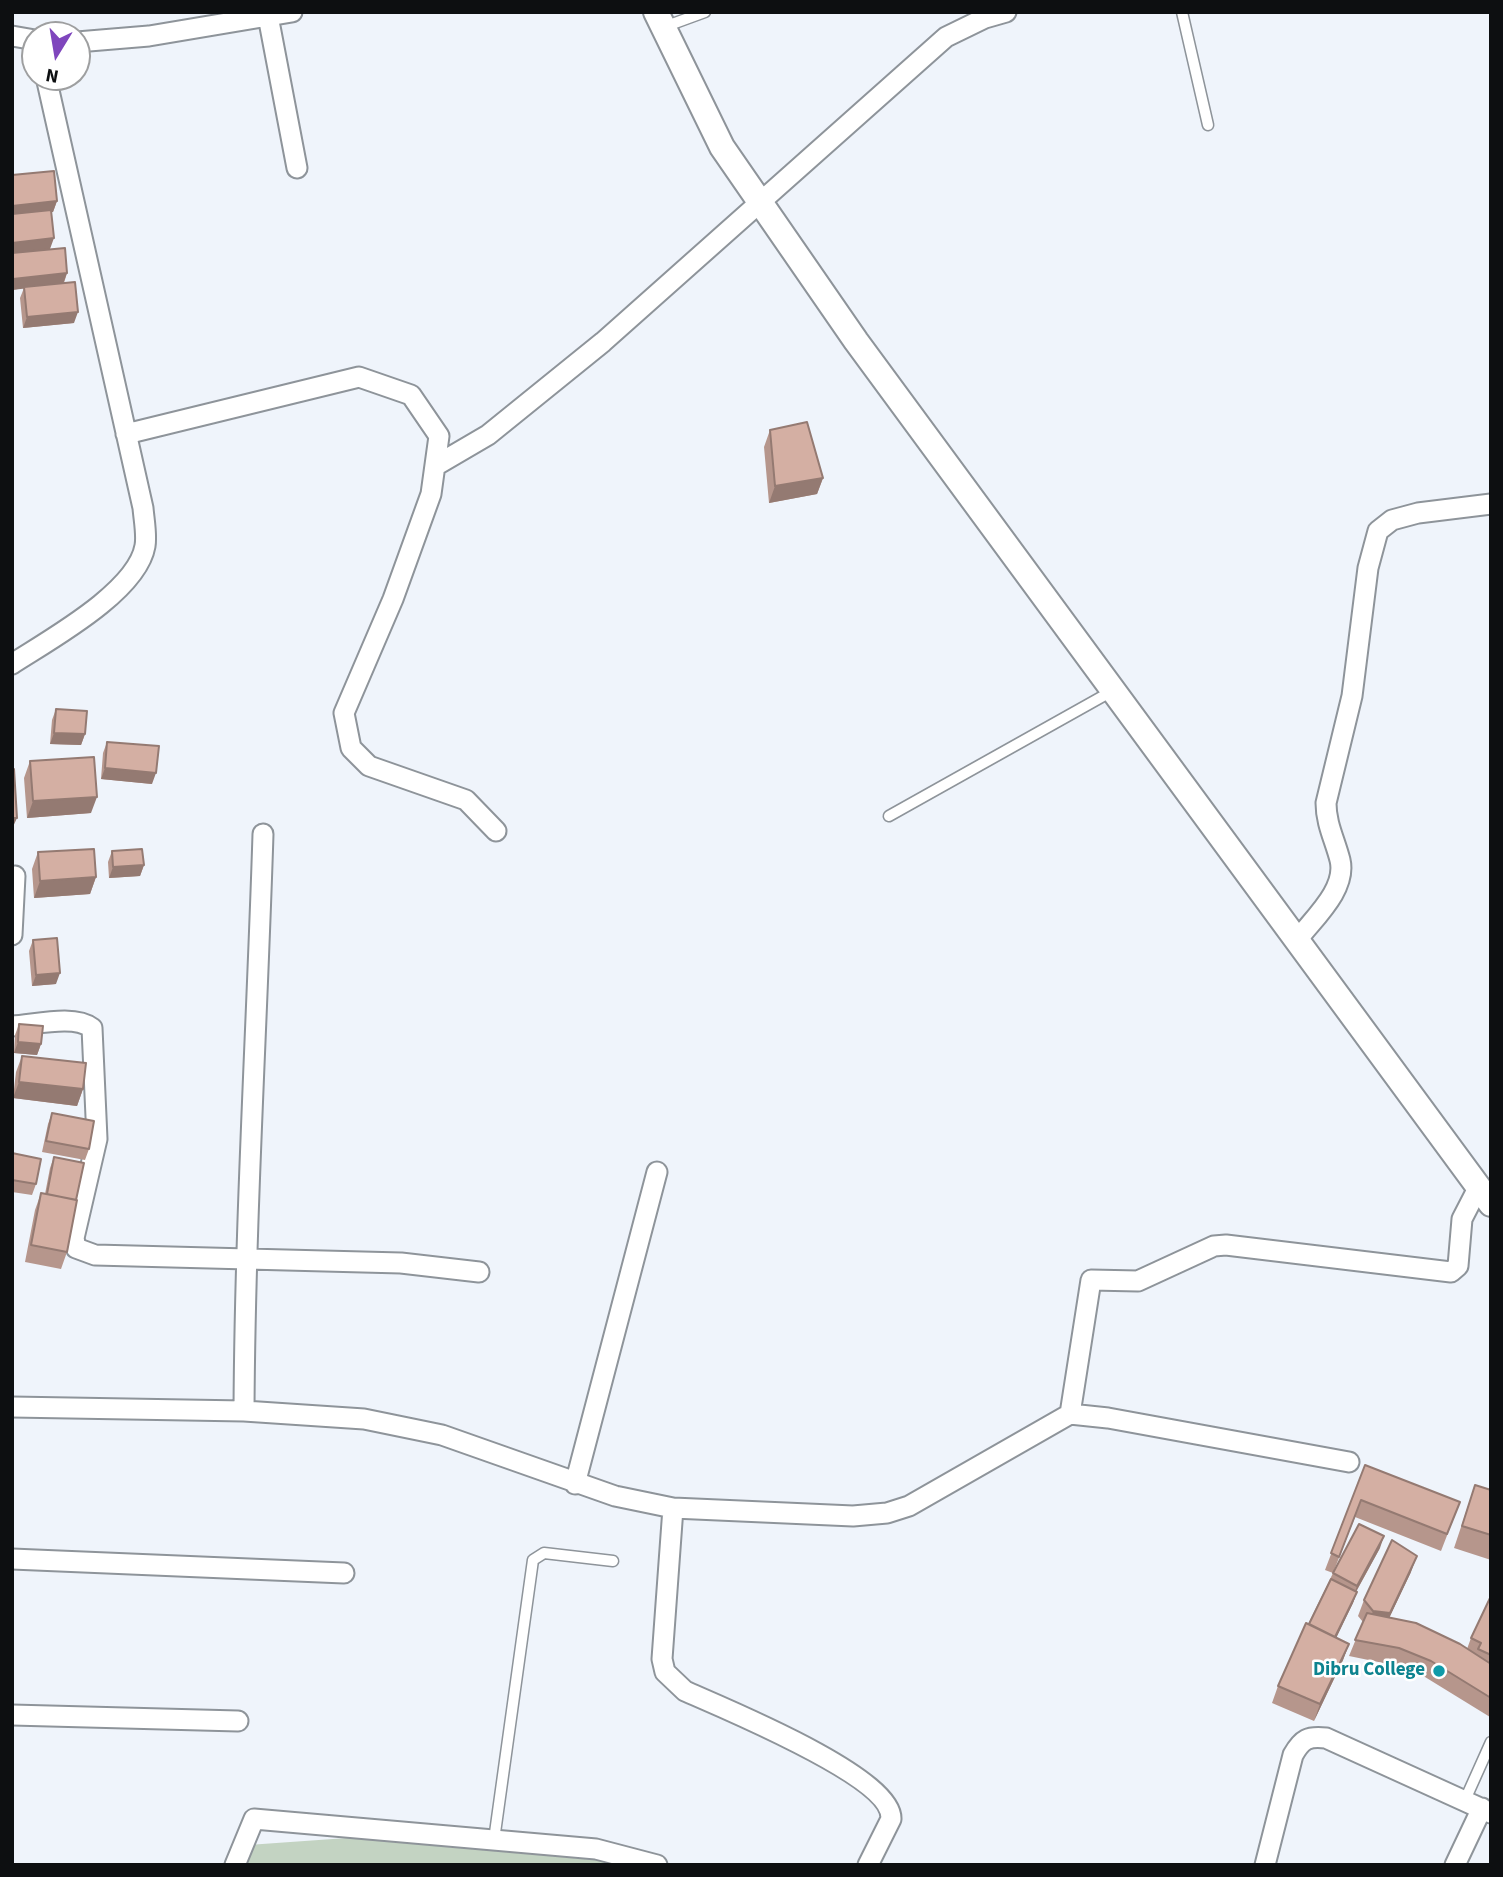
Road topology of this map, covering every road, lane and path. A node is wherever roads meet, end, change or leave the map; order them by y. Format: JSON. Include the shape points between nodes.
{"nodes":[{"id":1,"x":292,"y":12,"type":"edge"},
{"id":2,"x":705,"y":12,"type":"edge"},
{"id":3,"x":1006,"y":12,"type":"edge"},
{"id":4,"x":1182,"y":12,"type":"edge"},
{"id":5,"x":268,"y":16,"type":"junction"},
{"id":6,"x":660,"y":20,"type":"edge"},
{"id":7,"x":91,"y":42,"type":"edge"},
{"id":8,"x":49,"y":91,"type":"edge"},
{"id":9,"x":1208,"y":125,"type":"dead end"},
{"id":10,"x":297,"y":168,"type":"dead end"},
{"id":11,"x":762,"y":204,"type":"junction"},
{"id":12,"x":126,"y":434,"type":"junction"},
{"id":13,"x":435,"y":466,"type":"junction"},
{"id":14,"x":1491,"y":504,"type":"edge"},
{"id":15,"x":12,"y":664,"type":"edge"},
{"id":16,"x":1114,"y":689,"type":"junction"},
{"id":17,"x":889,"y":817,"type":"dead end"},
{"id":18,"x":496,"y":831,"type":"dead end"},
{"id":19,"x":262,"y":834,"type":"dead end"},
{"id":20,"x":15,"y":876,"type":"dead end"},
{"id":21,"x":12,"y":934,"type":"edge"},
{"id":22,"x":1298,"y":939,"type":"junction"},
{"id":23,"x":12,"y":1026,"type":"edge"},
{"id":24,"x":657,"y":1172,"type":"dead end"},
{"id":25,"x":1485,"y":1196,"type":"edge"},
{"id":26,"x":245,"y":1257,"type":"junction"},
{"id":27,"x":479,"y":1272,"type":"dead end"},
{"id":28,"x":12,"y":1407,"type":"edge"},
{"id":29,"x":244,"y":1411,"type":"junction"},
{"id":30,"x":1070,"y":1415,"type":"junction"},
{"id":31,"x":1349,"y":1462,"type":"dead end"},
{"id":32,"x":575,"y":1484,"type":"junction"},
{"id":33,"x":673,"y":1508,"type":"junction"},
{"id":34,"x":12,"y":1559,"type":"edge"},
{"id":35,"x":613,"y":1561,"type":"dead end"},
{"id":36,"x":344,"y":1573,"type":"dead end"},
{"id":37,"x":12,"y":1714,"type":"edge"},
{"id":38,"x":238,"y":1721,"type":"dead end"},
{"id":39,"x":1491,"y":1742,"type":"edge"},
{"id":40,"x":1479,"y":1807,"type":"edge"},
{"id":41,"x":494,"y":1840,"type":"junction"},
{"id":42,"x":235,"y":1865,"type":"edge"},
{"id":43,"x":657,"y":1865,"type":"edge"},
{"id":44,"x":868,"y":1865,"type":"edge"},
{"id":45,"x":1265,"y":1865,"type":"edge"},
{"id":46,"x":1455,"y":1865,"type":"edge"}],
"edges":[{"from":1,"to":5,"type":"street"},
{"from":2,"to":6,"type":"lane"},
{"from":3,"to":11,"type":"street","via":[[946,37]]},
{"from":4,"to":9,"type":"lane"},
{"from":5,"to":7,"type":"street"},
{"from":5,"to":10,"type":"street"},
{"from":6,"to":11,"type":"street","via":[[722,147]]},
{"from":8,"to":12,"type":"street"},
{"from":11,"to":13,"type":"street","via":[[488,435]]},
{"from":11,"to":16,"type":"street","via":[[856,341]]},
{"from":12,"to":13,"type":"street","via":[[359,377],[411,395],[439,436]]},
{"from":12,"to":15,"type":"street","via":[[143,508],[145,547],[130,577],[101,603]]},
{"from":13,"to":18,"type":"street","via":[[431,494],[393,599],[344,713],[351,748],[369,766],[466,800]]},
{"from":14,"to":22,"type":"street","via":[[1418,513],[1392,520],[1378,531],[1368,568],[1352,696],[1326,803],[1342,876]]},
{"from":16,"to":17,"type":"lane"},
{"from":16,"to":22,"type":"street"},
{"from":19,"to":26,"type":"street"},
{"from":20,"to":21,"type":"street"},
{"from":22,"to":25,"type":"street"},
{"from":23,"to":26,"type":"street","via":[[71,1022],[92,1028],[97,1139],[74,1237],[76,1248],[95,1255]]},
{"from":24,"to":32,"type":"street"},
{"from":25,"to":30,"type":"street","via":[[1462,1219],[1458,1266],[1451,1272],[1226,1245],[1214,1246],[1138,1281],[1091,1280]]},
{"from":26,"to":27,"type":"street","via":[[401,1263]]},
{"from":26,"to":29,"type":"street"},
{"from":28,"to":29,"type":"street"},
{"from":29,"to":32,"type":"street","via":[[411,1427]]},
{"from":30,"to":31,"type":"street"},
{"from":30,"to":33,"type":"street","via":[[928,1497],[887,1513],[853,1516]]},
{"from":32,"to":33,"type":"street"},
{"from":33,"to":44,"type":"street","via":[[661,1641],[665,1672],[685,1691],[847,1770],[887,1803],[891,1819]]},
{"from":34,"to":36,"type":"street"},
{"from":35,"to":41,"type":"lane","via":[[544,1553],[533,1560]]},
{"from":37,"to":38,"type":"street"},
{"from":39,"to":40,"type":"lane"},
{"from":40,"to":45,"type":"street","via":[[1326,1738],[1310,1737],[1300,1742],[1293,1755]]},
{"from":40,"to":46,"type":"street"},
{"from":41,"to":42,"type":"street","via":[[254,1819]]},
{"from":41,"to":43,"type":"street","via":[[596,1849]]}]}
